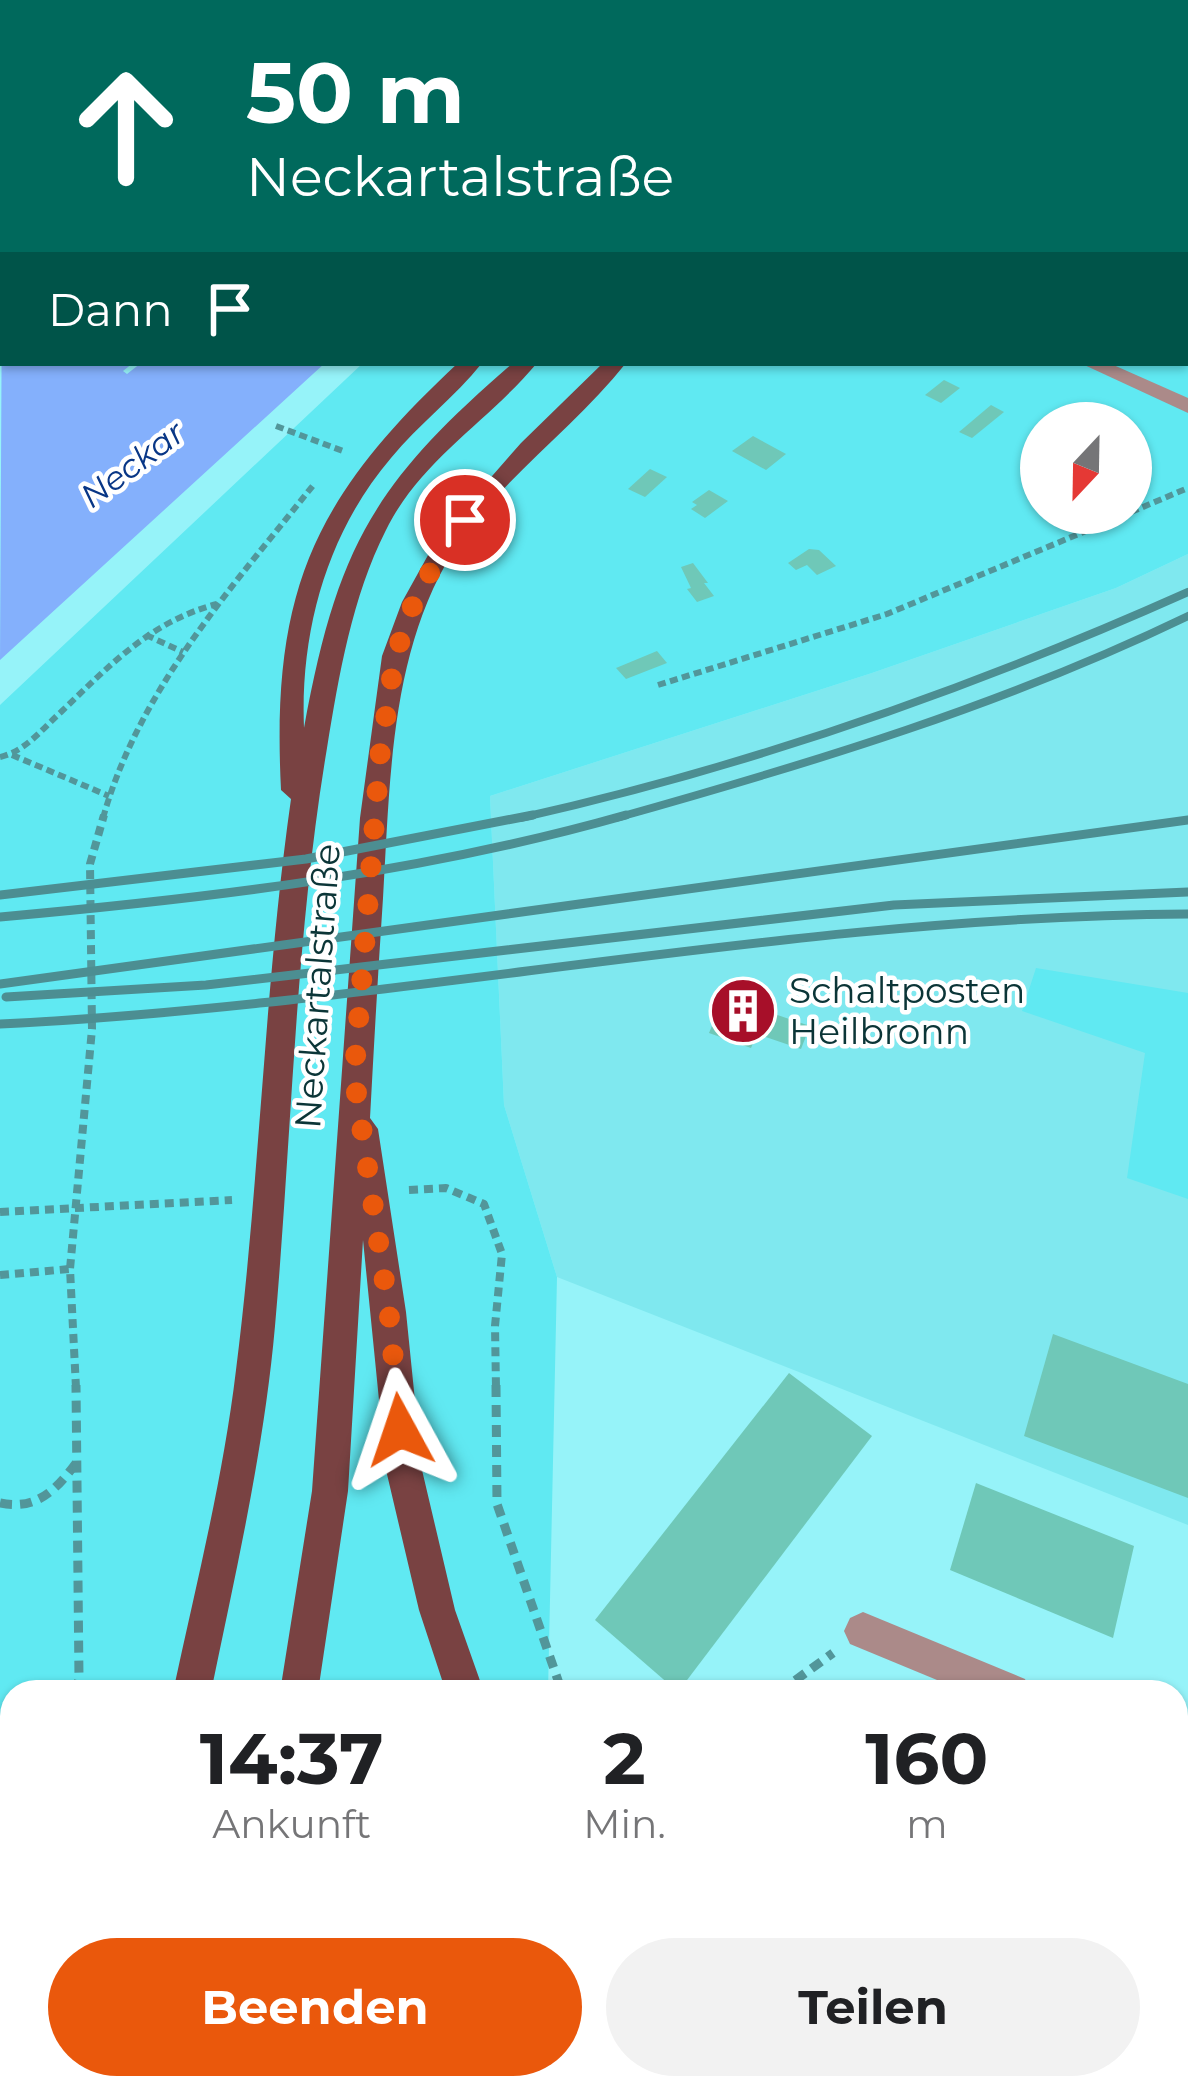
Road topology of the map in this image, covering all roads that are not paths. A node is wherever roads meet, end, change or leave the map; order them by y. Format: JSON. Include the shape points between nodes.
{"nodes":[{"id":1,"x":468,"y":366,"type":"edge"},
{"id":2,"x":523,"y":366,"type":"edge"},
{"id":3,"x":612,"y":366,"type":"edge"},
{"id":4,"x":1098,"y":366,"type":"edge"},
{"id":5,"x":1188,"y":406,"type":"edge"},
{"id":6,"x":297,"y":826,"type":"junction"},
{"id":7,"x":354,"y":1076,"type":"junction"},
{"id":8,"x":863,"y":1631,"type":"road end"},
{"id":9,"x":194,"y":1680,"type":"edge"},
{"id":10,"x":300,"y":1680,"type":"edge"},
{"id":11,"x":461,"y":1680,"type":"edge"},
{"id":12,"x":983,"y":1680,"type":"edge"}],
"edges":[{"from":1,"to":6,"type":"main road","name":"Neckartalstraße","via":[[350,490],[319,549],[287,717]]},
{"from":2,"to":6,"type":"main road","name":"Neckartalstraße","via":[[454,427],[388,506],[333,646]]},
{"from":3,"to":7,"type":"main road","name":"Neckartalstraße","via":[[485,495],[414,602],[395,656],[380,755]]},
{"from":4,"to":5,"type":"street"},
{"from":6,"to":9,"type":"main road","name":"Neckartalstraße","via":[[258,1331]]},
{"from":7,"to":10,"type":"main road","name":"Neckartalstraße","via":[[330,1491]]},
{"from":7,"to":11,"type":"main road","via":[[404,1469]]},
{"from":8,"to":12,"type":"street"}]}
